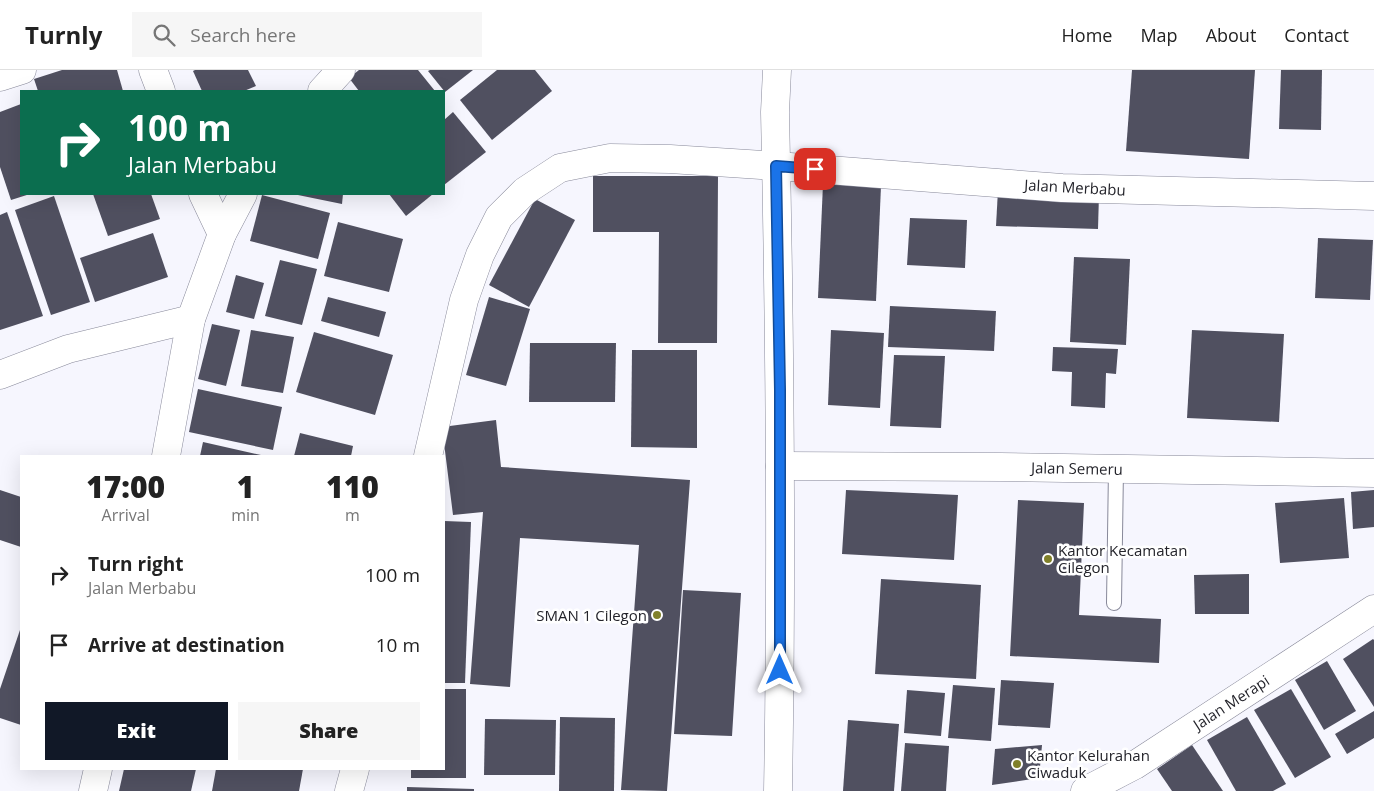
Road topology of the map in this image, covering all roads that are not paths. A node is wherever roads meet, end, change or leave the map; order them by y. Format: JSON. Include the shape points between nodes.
{"nodes":[{"id":1,"x":22,"y":70,"type":"edge"},
{"id":2,"x":152,"y":70,"type":"edge"},
{"id":3,"x":341,"y":70,"type":"edge"},
{"id":4,"x":777,"y":70,"type":"edge"},
{"id":5,"x":0,"y":77,"type":"edge"},
{"id":6,"x":161,"y":90,"type":"edge"},
{"id":7,"x":323,"y":90,"type":"edge"},
{"id":8,"x":776,"y":166,"type":"junction"},
{"id":9,"x":204,"y":195,"type":"edge"},
{"id":10,"x":242,"y":195,"type":"edge"},
{"id":11,"x":1374,"y":196,"type":"edge"},
{"id":12,"x":222,"y":234,"type":"junction"},
{"id":13,"x":191,"y":319,"type":"junction"},
{"id":14,"x":0,"y":375,"type":"edge"},
{"id":15,"x":166,"y":455,"type":"edge"},
{"id":16,"x":428,"y":455,"type":"edge"},
{"id":17,"x":780,"y":466,"type":"junction"},
{"id":18,"x":1116,"y":469,"type":"junction"},
{"id":19,"x":1374,"y":473,"type":"edge"},
{"id":20,"x":1114,"y":603,"type":"dead end"},
{"id":21,"x":1374,"y":609,"type":"edge"},
{"id":22,"x":98,"y":770,"type":"edge"},
{"id":23,"x":355,"y":770,"type":"edge"},
{"id":24,"x":93,"y":791,"type":"edge"},
{"id":25,"x":349,"y":791,"type":"edge"},
{"id":26,"x":778,"y":791,"type":"edge"},
{"id":27,"x":1085,"y":791,"type":"edge"}],
"edges":[{"from":1,"to":5,"type":"street"},
{"from":2,"to":6,"type":"street"},
{"from":3,"to":7,"type":"street"},
{"from":4,"to":8,"type":"street"},
{"from":8,"to":11,"type":"street","name":"Jalan Merbabu","via":[[1062,188]]},
{"from":8,"to":16,"type":"street","name":"Jalan Merbabu","via":[[610,158],[560,168],[526,191],[499,217],[480,255],[464,300]]},
{"from":8,"to":17,"type":"street"},
{"from":9,"to":12,"type":"street"},
{"from":10,"to":12,"type":"street"},
{"from":12,"to":13,"type":"street"},
{"from":13,"to":14,"type":"street","via":[[68,349]]},
{"from":13,"to":15,"type":"street"},
{"from":17,"to":18,"type":"street","name":"Jalan Semeru"},
{"from":17,"to":26,"type":"street"},
{"from":18,"to":19,"type":"street","name":"Jalan Semeru"},
{"from":18,"to":20,"type":"lane"},
{"from":21,"to":27,"type":"street","name":"Jalan Merapi","via":[[1135,764]]},
{"from":22,"to":24,"type":"street"},
{"from":23,"to":25,"type":"street"}]}
